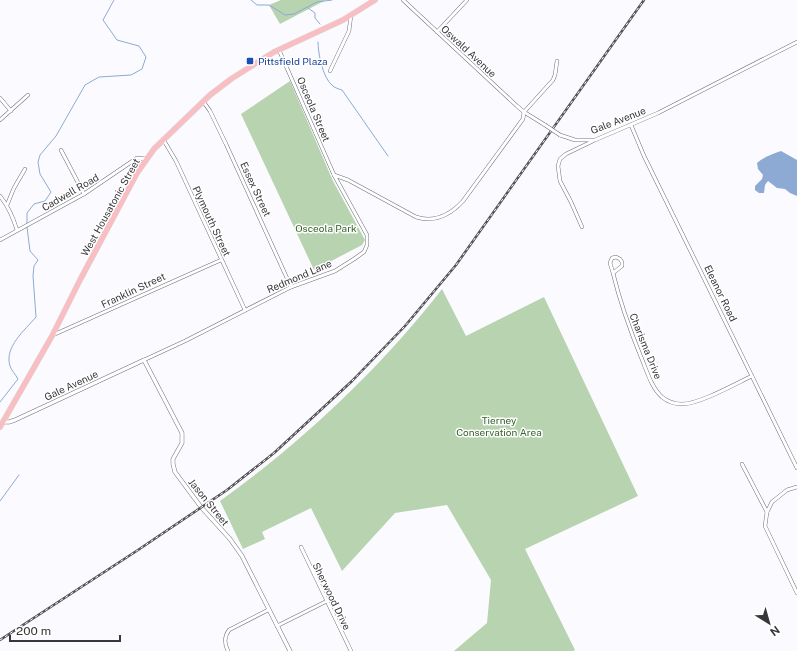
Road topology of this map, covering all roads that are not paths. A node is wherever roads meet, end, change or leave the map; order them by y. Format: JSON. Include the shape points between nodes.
{"nodes":[{"id":1,"x":375,"y":0,"type":"edge"},
{"id":2,"x":403,"y":0,"type":"edge"},
{"id":3,"x":467,"y":0,"type":"edge"},
{"id":4,"x":351,"y":16,"type":"junction"},
{"id":5,"x":436,"y":32,"type":"junction"},
{"id":6,"x":797,"y":42,"type":"edge"},
{"id":7,"x":279,"y":50,"type":"junction"},
{"id":8,"x":557,"y":61,"type":"dead end"},
{"id":9,"x":330,"y":71,"type":"dead end"},
{"id":10,"x":28,"y":95,"type":"dead end"},
{"id":11,"x":0,"y":98,"type":"edge"},
{"id":12,"x":203,"y":101,"type":"junction"},
{"id":13,"x":11,"y":111,"type":"junction"},
{"id":14,"x":524,"y":112,"type":"junction"},
{"id":15,"x":0,"y":120,"type":"edge"},
{"id":16,"x":631,"y":125,"type":"junction"},
{"id":17,"x":163,"y":140,"type":"junction"},
{"id":18,"x":595,"y":140,"type":"junction"},
{"id":19,"x":61,"y":150,"type":"dead end"},
{"id":20,"x":147,"y":159,"type":"junction"},
{"id":21,"x":25,"y":169,"type":"dead end"},
{"id":22,"x":334,"y":175,"type":"junction"},
{"id":23,"x":84,"y":194,"type":"junction"},
{"id":24,"x":0,"y":196,"type":"edge"},
{"id":25,"x":7,"y":205,"type":"junction"},
{"id":26,"x":582,"y":227,"type":"dead end"},
{"id":27,"x":17,"y":230,"type":"junction"},
{"id":28,"x":0,"y":240,"type":"edge"},
{"id":29,"x":221,"y":260,"type":"junction"},
{"id":30,"x":613,"y":273,"type":"junction"},
{"id":31,"x":291,"y":286,"type":"junction"},
{"id":32,"x":245,"y":310,"type":"junction"},
{"id":33,"x":52,"y":336,"type":"junction"},
{"id":34,"x":144,"y":360,"type":"junction"},
{"id":35,"x":752,"y":376,"type":"junction"},
{"id":36,"x":3,"y":422,"type":"junction"},
{"id":37,"x":0,"y":427,"type":"edge"},
{"id":38,"x":742,"y":464,"type":"dead end"},
{"id":39,"x":797,"y":468,"type":"edge"},
{"id":40,"x":797,"y":487,"type":"edge"},
{"id":41,"x":767,"y":512,"type":"junction"},
{"id":42,"x":301,"y":547,"type":"dead end"},
{"id":43,"x":797,"y":593,"type":"edge"},
{"id":44,"x":327,"y":601,"type":"junction"},
{"id":45,"x":268,"y":610,"type":"junction"},
{"id":46,"x":277,"y":626,"type":"junction"},
{"id":47,"x":228,"y":651,"type":"edge"},
{"id":48,"x":290,"y":651,"type":"edge"},
{"id":49,"x":351,"y":651,"type":"edge"}],
"edges":[{"from":1,"to":4,"type":"highway","name":"West Housatonic Street"},
{"from":2,"to":5,"type":"street","name":"Oswald Avenue"},
{"from":3,"to":5,"type":"street"},
{"from":4,"to":7,"type":"highway","name":"West Housatonic Street"},
{"from":4,"to":9,"type":"street","via":[[349,31]]},
{"from":5,"to":14,"type":"street","name":"Oswald Avenue"},
{"from":6,"to":16,"type":"street","name":"Gale Avenue"},
{"from":7,"to":12,"type":"highway","name":"West Housatonic Street","via":[[231,78]]},
{"from":7,"to":22,"type":"street","name":"Osceola Street"},
{"from":8,"to":14,"type":"street","via":[[553,80]]},
{"from":10,"to":13,"type":"street"},
{"from":11,"to":13,"type":"street"},
{"from":12,"to":17,"type":"highway","name":"West Housatonic Street"},
{"from":12,"to":31,"type":"street","name":"Essex Street","via":[[224,138]]},
{"from":13,"to":15,"type":"street"},
{"from":14,"to":18,"type":"street","name":"Gale Avenue","bridge":true,"via":[[560,136],[575,140]]},
{"from":14,"to":22,"type":"street","via":[[523,120],[458,207],[439,217],[416,217]]},
{"from":16,"to":18,"type":"street","name":"Gale Avenue"},
{"from":16,"to":35,"type":"street","name":"Eleanor Road"},
{"from":17,"to":20,"type":"highway","name":"West Housatonic Street"},
{"from":17,"to":29,"type":"street","name":"Plymouth Street","via":[[176,161]]},
{"from":18,"to":26,"type":"street","via":[[566,154],[560,159],[558,166],[560,181]]},
{"from":19,"to":23,"type":"street"},
{"from":20,"to":23,"type":"street","name":"Cadwell Road","via":[[137,158]]},
{"from":20,"to":33,"type":"highway","name":"West Housatonic Street","via":[[127,192]]},
{"from":21,"to":25,"type":"street"},
{"from":22,"to":31,"type":"street","name":"Redmond Lane","via":[[366,233],[366,247],[358,256],[335,271]]},
{"from":23,"to":27,"type":"street","name":"Cadwell Road"},
{"from":24,"to":25,"type":"street"},
{"from":25,"to":27,"type":"street"},
{"from":27,"to":28,"type":"street","name":"Cadwell Road"},
{"from":29,"to":32,"type":"street","name":"Plymouth Street"},
{"from":29,"to":33,"type":"street","name":"Franklin Street"},
{"from":30,"to":30,"type":"street","via":[[611,262],[618,258],[622,264]]},
{"from":30,"to":35,"type":"street","name":"Charisma Drive","via":[[625,315],[648,374],[664,399],[676,404],[690,404]]},
{"from":31,"to":32,"type":"street","name":"Redmond Lane"},
{"from":32,"to":34,"type":"street","name":"Redmond Lane"},
{"from":33,"to":36,"type":"highway","name":"West Housatonic Street"},
{"from":34,"to":36,"type":"street","name":"Gale Avenue","via":[[16,420]]},
{"from":34,"to":45,"type":"street","name":"Jason Street","via":[[182,433],[182,443],[173,459],[175,472],[236,547]]},
{"from":35,"to":39,"type":"street","name":"Eleanor Road"},
{"from":36,"to":37,"type":"highway","name":"West Housatonic Street"},
{"from":38,"to":41,"type":"street"},
{"from":40,"to":41,"type":"street","via":[[777,497]]},
{"from":41,"to":43,"type":"street","via":[[765,526]]},
{"from":42,"to":44,"type":"street","name":"Sherwood Drive"},
{"from":44,"to":46,"type":"street"},
{"from":44,"to":49,"type":"street","name":"Sherwood Drive"},
{"from":45,"to":46,"type":"street","name":"Jason Street"},
{"from":45,"to":47,"type":"street","via":[[229,630],[225,635]]},
{"from":46,"to":48,"type":"street","name":"Jason Street"}]}
